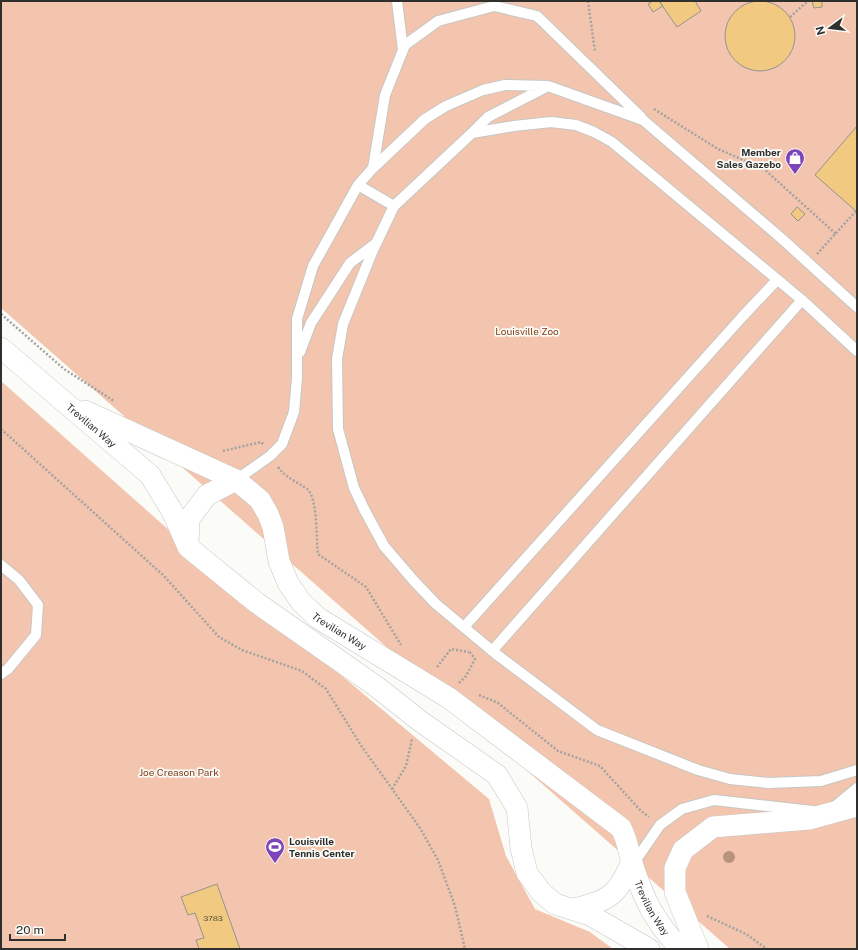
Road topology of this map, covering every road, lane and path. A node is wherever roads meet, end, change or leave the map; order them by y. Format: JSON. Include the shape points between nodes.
{"nodes":[{"id":1,"x":397,"y":1,"type":"edge"},
{"id":2,"x":588,"y":1,"type":"edge"},
{"id":3,"x":808,"y":1,"type":"edge"},
{"id":4,"x":790,"y":17,"type":"dead end"},
{"id":5,"x":403,"y":50,"type":"junction"},
{"id":6,"x":596,"y":58,"type":"dead end"},
{"id":7,"x":548,"y":86,"type":"junction"},
{"id":8,"x":652,"y":108,"type":"dead end"},
{"id":9,"x":643,"y":120,"type":"junction"},
{"id":10,"x":472,"y":133,"type":"junction"},
{"id":11,"x":373,"y":168,"type":"junction"},
{"id":12,"x":358,"y":185,"type":"junction"},
{"id":13,"x":394,"y":206,"type":"junction"},
{"id":14,"x":857,"y":210,"type":"edge"},
{"id":15,"x":836,"y":234,"type":"junction"},
{"id":16,"x":377,"y":243,"type":"junction"},
{"id":17,"x":809,"y":264,"type":"junction"},
{"id":18,"x":777,"y":280,"type":"junction"},
{"id":19,"x":802,"y":300,"type":"junction"},
{"id":20,"x":857,"y":307,"type":"edge"},
{"id":21,"x":1,"y":314,"type":"edge"},
{"id":22,"x":1,"y":348,"type":"edge"},
{"id":23,"x":857,"y":351,"type":"edge"},
{"id":24,"x":297,"y":359,"type":"junction"},
{"id":25,"x":64,"y":402,"type":"junction"},
{"id":26,"x":116,"y":402,"type":"dead end"},
{"id":27,"x":1,"y":429,"type":"edge"},
{"id":28,"x":219,"y":452,"type":"dead end"},
{"id":29,"x":270,"y":456,"type":"junction"},
{"id":30,"x":236,"y":480,"type":"junction"},
{"id":31,"x":188,"y":546,"type":"junction"},
{"id":32,"x":1,"y":565,"type":"edge"},
{"id":33,"x":465,"y":626,"type":"junction"},
{"id":34,"x":402,"y":646,"type":"dead end"},
{"id":35,"x":492,"y":651,"type":"junction"},
{"id":36,"x":469,"y":652,"type":"dead end"},
{"id":37,"x":435,"y":670,"type":"dead end"},
{"id":38,"x":1,"y":674,"type":"edge"},
{"id":39,"x":452,"y":681,"type":"dead end"},
{"id":40,"x":462,"y":688,"type":"dead end"},
{"id":41,"x":476,"y":694,"type":"dead end"},
{"id":42,"x":857,"y":770,"type":"edge"},
{"id":43,"x":857,"y":788,"type":"edge"},
{"id":44,"x":857,"y":806,"type":"edge"},
{"id":45,"x":826,"y":813,"type":"junction"},
{"id":46,"x":660,"y":825,"type":"junction"},
{"id":47,"x":632,"y":862,"type":"junction"},
{"id":48,"x":574,"y":909,"type":"junction"},
{"id":49,"x":682,"y":912,"type":"junction"},
{"id":50,"x":465,"y":949,"type":"edge"},
{"id":51,"x":649,"y":949,"type":"edge"},
{"id":52,"x":681,"y":949,"type":"edge"},
{"id":53,"x":698,"y":949,"type":"edge"},
{"id":54,"x":768,"y":949,"type":"edge"}],
"edges":[{"from":1,"to":5,"type":"lane"},
{"from":2,"to":6,"type":"path"},
{"from":3,"to":4,"type":"path"},
{"from":5,"to":9,"type":"lane","via":[[405,45],[438,21],[494,6],[537,16]]},
{"from":5,"to":11,"type":"lane","via":[[385,95]]},
{"from":7,"to":9,"type":"lane"},
{"from":7,"to":10,"type":"lane","via":[[488,117]]},
{"from":7,"to":11,"type":"lane","via":[[505,85],[483,90],[446,106],[425,119]]},
{"from":8,"to":15,"type":"path","via":[[718,149],[764,169]]},
{"from":9,"to":17,"type":"lane"},
{"from":10,"to":13,"type":"lane"},
{"from":10,"to":18,"type":"lane","via":[[551,122],[576,125],[594,132],[638,162]]},
{"from":11,"to":12,"type":"lane"},
{"from":12,"to":13,"type":"lane"},
{"from":12,"to":24,"type":"lane","via":[[313,266],[297,319]]},
{"from":13,"to":16,"type":"lane"},
{"from":14,"to":15,"type":"path"},
{"from":15,"to":17,"type":"path"},
{"from":16,"to":24,"type":"lane","via":[[350,263],[311,323]]},
{"from":16,"to":33,"type":"lane","via":[[343,324],[337,359],[338,429],[354,488],[384,546],[436,604]]},
{"from":17,"to":20,"type":"lane"},
{"from":18,"to":19,"type":"lane"},
{"from":18,"to":33,"type":"lane"},
{"from":19,"to":23,"type":"lane"},
{"from":19,"to":35,"type":"lane"},
{"from":21,"to":26,"type":"path","via":[[64,369]]},
{"from":22,"to":25,"type":"street","name":"Trevilian Way"},
{"from":24,"to":29,"type":"lane","via":[[294,412],[282,444]]},
{"from":25,"to":30,"type":"street","name":"Trevilian Way"},
{"from":25,"to":31,"type":"street","name":"Trevilian Way","via":[[150,475]]},
{"from":27,"to":50,"type":"path","via":[[163,575],[220,637],[242,650],[302,671],[326,689],[362,747],[420,828],[438,860],[455,906]]},
{"from":28,"to":29,"type":"path","via":[[261,442]]},
{"from":29,"to":30,"type":"lane"},
{"from":29,"to":34,"type":"path","via":[[285,476],[309,490],[315,504],[318,554],[366,587]]},
{"from":30,"to":31,"type":"street","via":[[207,495],[189,519]]},
{"from":30,"to":47,"type":"street","name":"Trevilian Way","via":[[260,500],[268,514],[278,546],[279,560],[288,583],[301,602],[318,618],[449,698],[606,814],[621,828],[629,844]]},
{"from":31,"to":48,"type":"street","name":"Trevilian Way","via":[[257,603],[497,775],[517,808],[521,848],[527,873],[541,892],[555,904]]},
{"from":32,"to":38,"type":"lane","via":[[19,580],[38,605],[36,635]]},
{"from":33,"to":35,"type":"lane"},
{"from":35,"to":42,"type":"lane","via":[[597,730],[698,770],[730,779],[768,783],[821,781]]},
{"from":36,"to":37,"type":"path","via":[[451,649]]},
{"from":39,"to":40,"type":"path"},
{"from":41,"to":46,"type":"path","via":[[498,703],[558,751],[600,766],[641,811]]},
{"from":43,"to":45,"type":"lane"},
{"from":44,"to":45,"type":"street"},
{"from":45,"to":46,"type":"lane","via":[[714,800],[682,809]]},
{"from":45,"to":49,"type":"street","via":[[809,819],[714,827],[683,850],[675,868],[675,892]]},
{"from":46,"to":47,"type":"lane"},
{"from":47,"to":48,"type":"street","name":"Trevilian Way","via":[[622,882],[611,896],[602,902]]},
{"from":47,"to":52,"type":"street","name":"Trevilian Way","via":[[649,909],[663,930]]},
{"from":48,"to":51,"type":"street","name":"Trevilian Way","via":[[590,915]]},
{"from":49,"to":53,"type":"street"},
{"from":49,"to":54,"type":"path","via":[[695,907],[700,913],[746,934]]}]}
